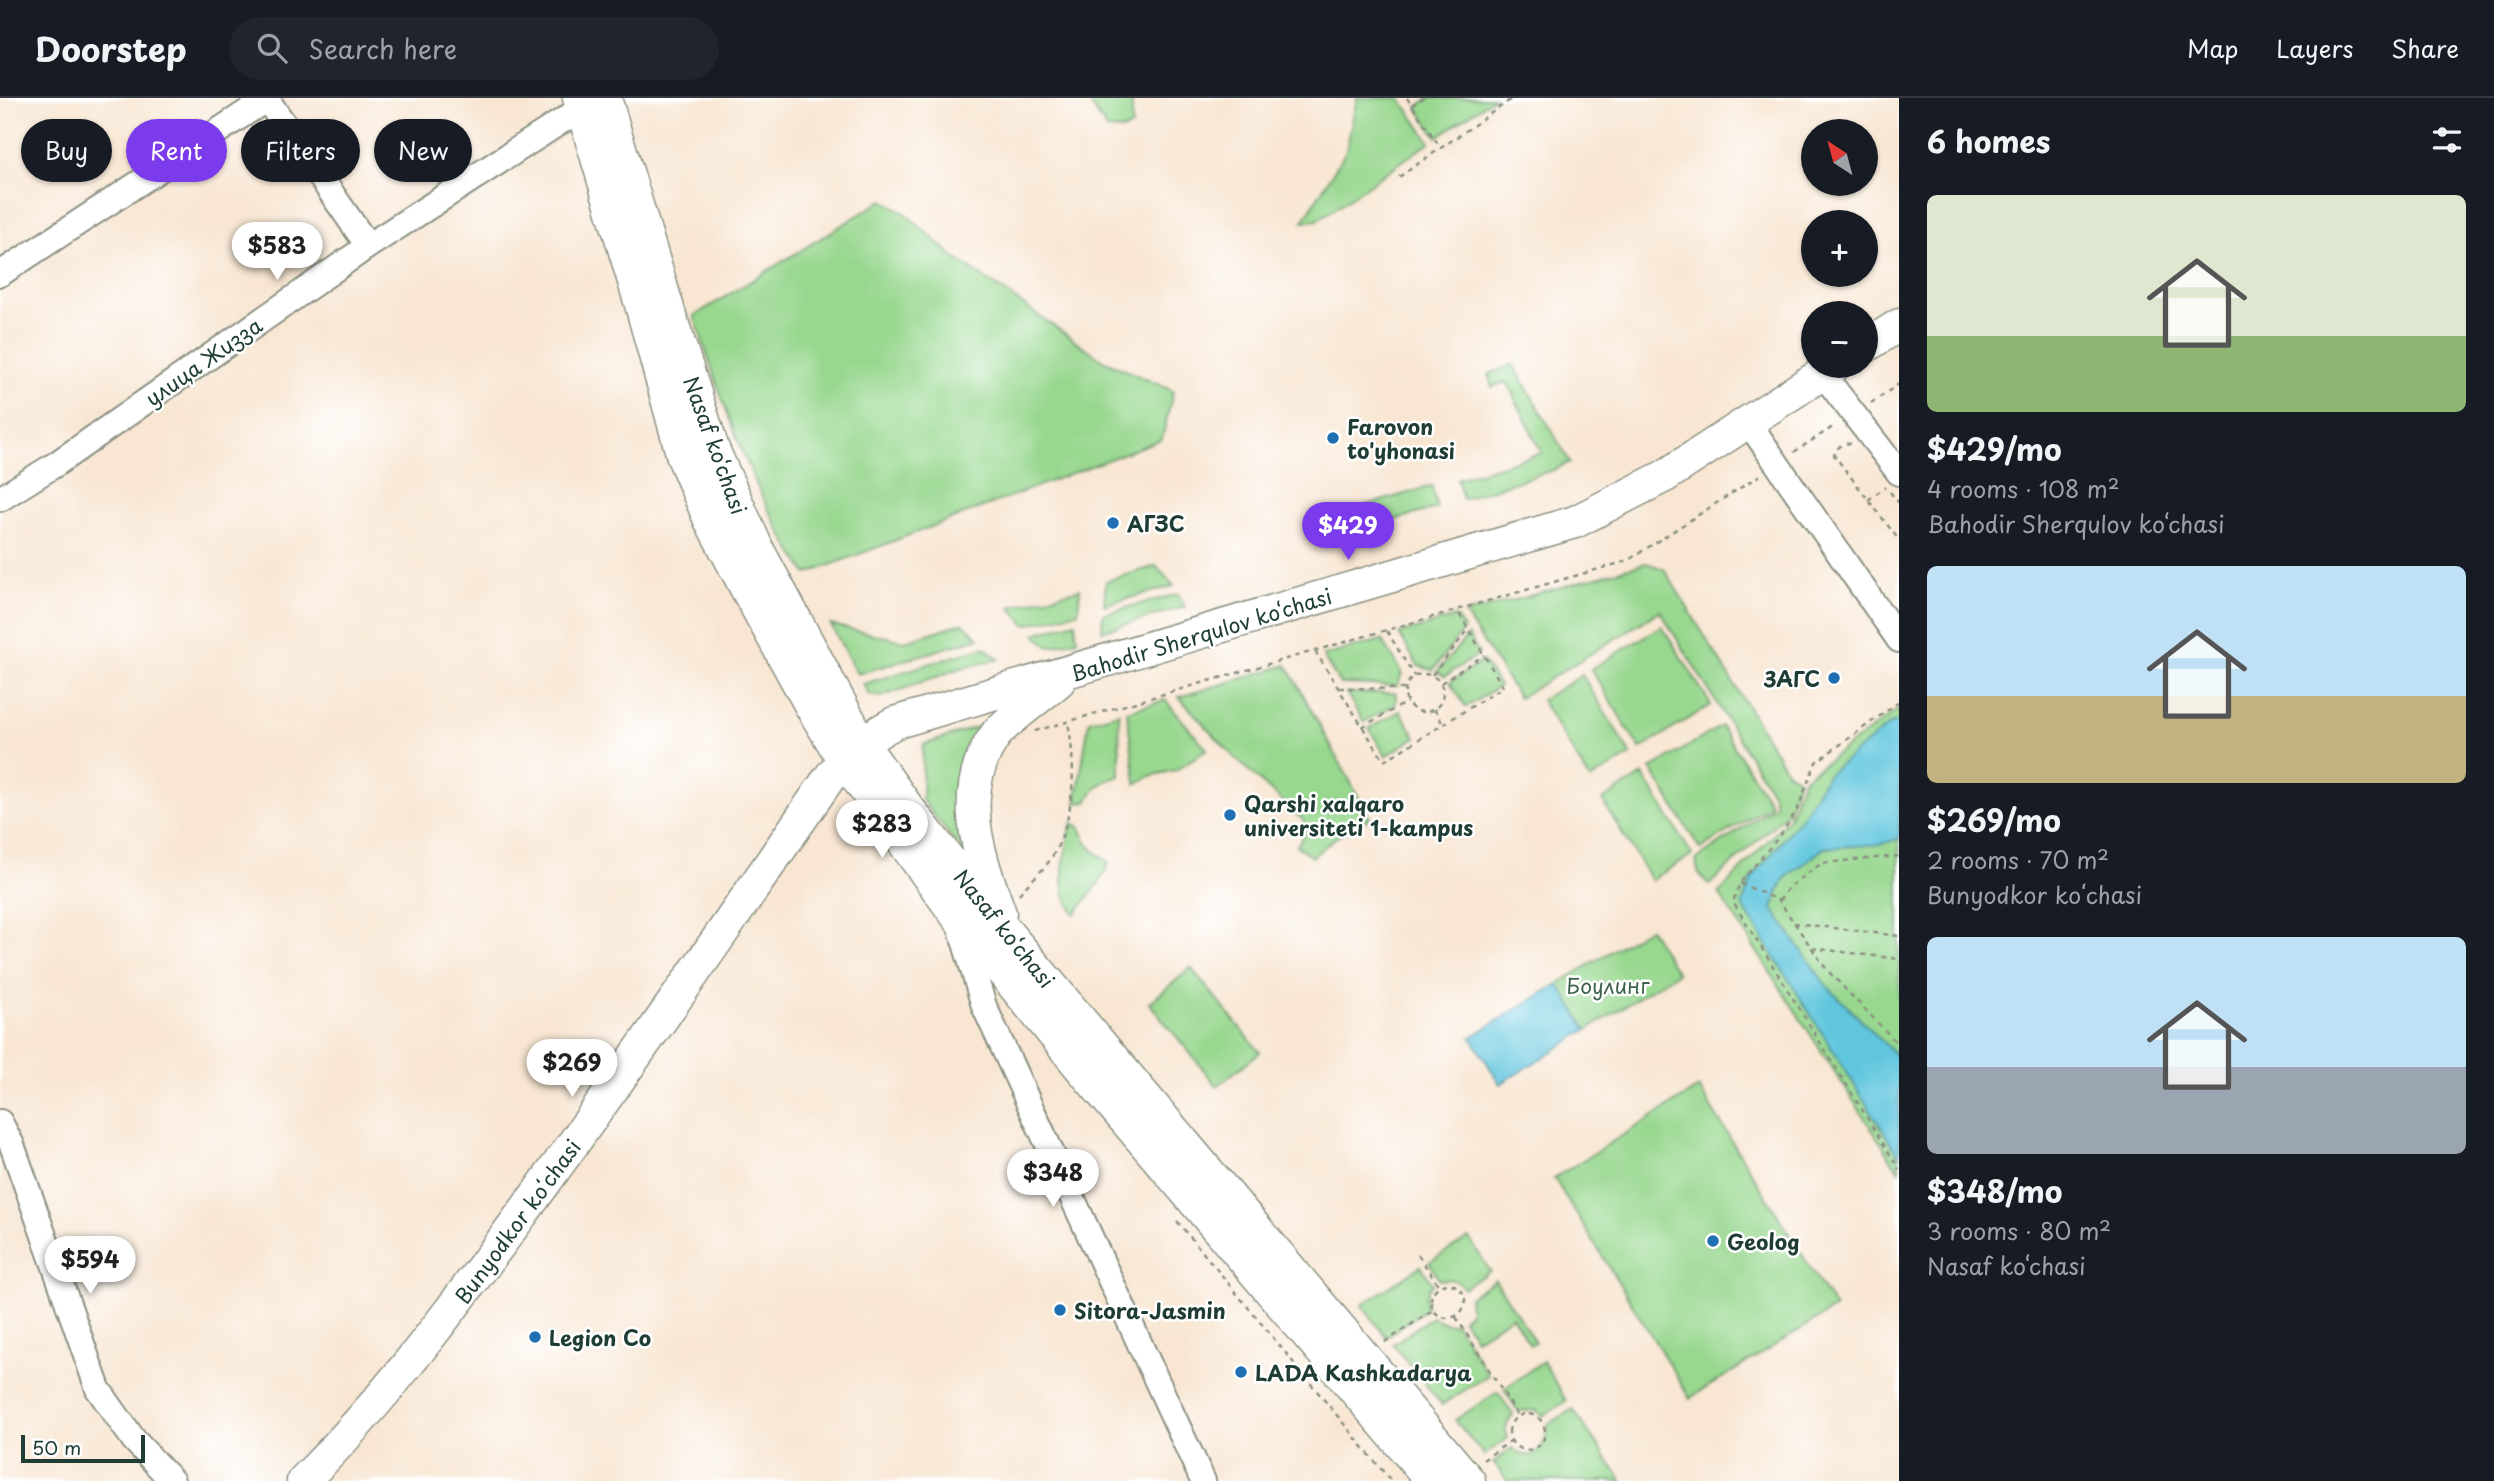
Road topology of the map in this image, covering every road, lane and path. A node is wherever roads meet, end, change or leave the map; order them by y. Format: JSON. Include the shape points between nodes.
{"nodes":[{"id":1,"x":266,"y":98,"type":"edge"},
{"id":2,"x":1407,"y":98,"type":"edge"},
{"id":3,"x":1423,"y":98,"type":"edge"},
{"id":4,"x":1513,"y":98,"type":"edge"},
{"id":5,"x":589,"y":101,"type":"edge"},
{"id":6,"x":1412,"y":106,"type":"junction"},
{"id":7,"x":1441,"y":148,"type":"junction"},
{"id":8,"x":1399,"y":177,"type":"dead end"},
{"id":9,"x":368,"y":246,"type":"junction"},
{"id":10,"x":0,"y":274,"type":"edge"},
{"id":11,"x":1899,"y":325,"type":"edge"},
{"id":12,"x":1878,"y":338,"type":"edge"},
{"id":13,"x":1816,"y":378,"type":"edge"},
{"id":14,"x":1833,"y":378,"type":"edge"},
{"id":15,"x":1899,"y":384,"type":"edge"},
{"id":16,"x":1854,"y":414,"type":"junction"},
{"id":17,"x":1748,"y":422,"type":"junction"},
{"id":18,"x":1855,"y":446,"type":"dead end"},
{"id":19,"x":1778,"y":463,"type":"junction"},
{"id":20,"x":1899,"y":473,"type":"edge"},
{"id":21,"x":0,"y":499,"type":"edge"},
{"id":22,"x":1868,"y":500,"type":"junction"},
{"id":23,"x":1899,"y":503,"type":"edge"},
{"id":24,"x":1898,"y":538,"type":"edge"},
{"id":25,"x":1457,"y":610,"type":"junction"},
{"id":26,"x":1469,"y":629,"type":"junction"},
{"id":27,"x":1386,"y":630,"type":"junction"},
{"id":28,"x":1899,"y":640,"type":"edge"},
{"id":29,"x":1315,"y":651,"type":"junction"},
{"id":30,"x":1484,"y":655,"type":"junction"},
{"id":31,"x":1069,"y":673,"type":"junction"},
{"id":32,"x":1432,"y":675,"type":"junction"},
{"id":33,"x":1414,"y":677,"type":"junction"},
{"id":34,"x":1441,"y":683,"type":"junction"},
{"id":35,"x":1338,"y":688,"type":"junction"},
{"id":36,"x":1405,"y":689,"type":"junction"},
{"id":37,"x":1407,"y":702,"type":"junction"},
{"id":38,"x":1899,"y":702,"type":"edge"},
{"id":39,"x":1434,"y":709,"type":"junction"},
{"id":40,"x":1068,"y":722,"type":"junction"},
{"id":41,"x":1443,"y":724,"type":"junction"},
{"id":42,"x":1362,"y":727,"type":"junction"},
{"id":43,"x":1025,"y":734,"type":"dead end"},
{"id":44,"x":852,"y":751,"type":"junction"},
{"id":45,"x":1899,"y":856,"type":"edge"},
{"id":46,"x":1740,"y":883,"type":"junction"},
{"id":47,"x":1014,"y":899,"type":"dead end"},
{"id":48,"x":1779,"y":901,"type":"junction"},
{"id":49,"x":957,"y":916,"type":"junction"},
{"id":50,"x":1794,"y":923,"type":"junction"},
{"id":51,"x":1008,"y":934,"type":"junction"},
{"id":52,"x":1899,"y":936,"type":"edge"},
{"id":53,"x":1812,"y":948,"type":"junction"},
{"id":54,"x":1899,"y":959,"type":"edge"},
{"id":55,"x":1899,"y":1045,"type":"edge"},
{"id":56,"x":0,"y":1122,"type":"edge"},
{"id":57,"x":6,"y":1150,"type":"edge"},
{"id":58,"x":1899,"y":1169,"type":"edge"},
{"id":59,"x":1174,"y":1217,"type":"dead end"},
{"id":60,"x":1418,"y":1255,"type":"dead end"},
{"id":61,"x":1438,"y":1286,"type":"junction"},
{"id":62,"x":1433,"y":1310,"type":"junction"},
{"id":63,"x":1456,"y":1317,"type":"junction"},
{"id":64,"x":1385,"y":1342,"type":"dead end"},
{"id":65,"x":1518,"y":1416,"type":"junction"},
{"id":66,"x":1512,"y":1440,"type":"junction"},
{"id":67,"x":1476,"y":1471,"type":"edge"},
{"id":68,"x":172,"y":1481,"type":"edge"},
{"id":69,"x":303,"y":1481,"type":"edge"},
{"id":70,"x":1203,"y":1481,"type":"edge"},
{"id":71,"x":1391,"y":1481,"type":"edge"},
{"id":72,"x":1432,"y":1481,"type":"edge"}],
"edges":[{"from":1,"to":9,"type":"street"},
{"from":1,"to":10,"type":"street"},
{"from":2,"to":6,"type":"path"},
{"from":3,"to":6,"type":"path"},
{"from":4,"to":7,"type":"path"},
{"from":5,"to":9,"type":"street","name":"улица Жизза"},
{"from":5,"to":44,"type":"main road","name":"Nasaf ko‘chasi","via":[[684,457],[710,520],[812,709]]},
{"from":6,"to":7,"type":"path"},
{"from":7,"to":8,"type":"path"},
{"from":9,"to":21,"type":"street","name":"улица Жизза"},
{"from":11,"to":12,"type":"main road"},
{"from":13,"to":17,"type":"main road","name":"Bahodir Sherqulov ko‘chasi"},
{"from":14,"to":16,"type":"street"},
{"from":15,"to":16,"type":"path"},
{"from":16,"to":19,"type":"path"},
{"from":16,"to":20,"type":"street"},
{"from":17,"to":19,"type":"street"},
{"from":17,"to":31,"type":"main road","name":"Bahodir Sherqulov ko‘chasi","via":[[1665,476],[1575,522]]},
{"from":18,"to":22,"type":"path","via":[[1843,444],[1834,456]]},
{"from":19,"to":25,"type":"path","via":[[1627,561]]},
{"from":19,"to":28,"type":"street"},
{"from":22,"to":23,"type":"path","via":[[1886,486]]},
{"from":22,"to":24,"type":"path"},
{"from":25,"to":26,"type":"path"},
{"from":25,"to":27,"type":"path"},
{"from":26,"to":30,"type":"path"},
{"from":26,"to":32,"type":"path"},
{"from":27,"to":29,"type":"path"},
{"from":27,"to":33,"type":"path"},
{"from":29,"to":35,"type":"path"},
{"from":29,"to":40,"type":"path"},
{"from":30,"to":34,"type":"path"},
{"from":30,"to":41,"type":"path","via":[[1503,687]]},
{"from":31,"to":44,"type":"main road","name":"Bahodir Sherqulov ko‘chasi","via":[[894,723]]},
{"from":31,"to":51,"type":"main road","via":[[998,733],[975,775],[972,811]]},
{"from":32,"to":33,"type":"path"},
{"from":32,"to":34,"type":"path"},
{"from":33,"to":36,"type":"path"},
{"from":34,"to":39,"type":"path","via":[[1443,698]]},
{"from":35,"to":36,"type":"path"},
{"from":35,"to":42,"type":"path"},
{"from":36,"to":37,"type":"path"},
{"from":37,"to":39,"type":"path","via":[[1423,712]]},
{"from":37,"to":42,"type":"path"},
{"from":38,"to":46,"type":"path","via":[[1816,762],[1797,810]]},
{"from":39,"to":41,"type":"path"},
{"from":40,"to":43,"type":"path"},
{"from":40,"to":47,"type":"path","via":[[1073,783],[1066,828],[1051,859]]},
{"from":41,"to":42,"type":"path","via":[[1384,761]]},
{"from":44,"to":49,"type":"main road","name":"Nasaf ko‘chasi"},
{"from":44,"to":51,"type":"main road","name":"Nasaf ko‘chasi","via":[[908,808]]},
{"from":44,"to":69,"type":"main road","name":"Bunyodkor koʻchasi","via":[[452,1311]]},
{"from":45,"to":48,"type":"path","via":[[1822,863],[1789,887]]},
{"from":46,"to":48,"type":"path"},
{"from":46,"to":58,"type":"path","via":[[1733,902]]},
{"from":48,"to":50,"type":"path"},
{"from":49,"to":70,"type":"street","via":[[984,1006]]},
{"from":49,"to":72,"type":"main road","name":"Nasaf ko‘chasi"},
{"from":50,"to":52,"type":"path"},
{"from":50,"to":53,"type":"path"},
{"from":51,"to":67,"type":"main road","name":"Nasaf ko‘chasi"},
{"from":53,"to":54,"type":"path"},
{"from":53,"to":55,"type":"path","via":[[1827,970]]},
{"from":56,"to":57,"type":"street"},
{"from":57,"to":68,"type":"street","via":[[98,1389],[134,1440]]},
{"from":59,"to":71,"type":"path"},
{"from":60,"to":61,"type":"path"},
{"from":61,"to":62,"type":"path","via":[[1431,1295]]},
{"from":61,"to":63,"type":"path","via":[[1449,1284],[1463,1292],[1464,1308]]},
{"from":62,"to":63,"type":"path","via":[[1444,1318]]},
{"from":62,"to":64,"type":"path"},
{"from":63,"to":65,"type":"path"},
{"from":65,"to":66,"type":"path","via":[[1510,1426]]},
{"from":65,"to":66,"type":"path","via":[[1534,1415],[1545,1433],[1530,1449],[1518,1447]]},
{"from":66,"to":67,"type":"path"}]}
